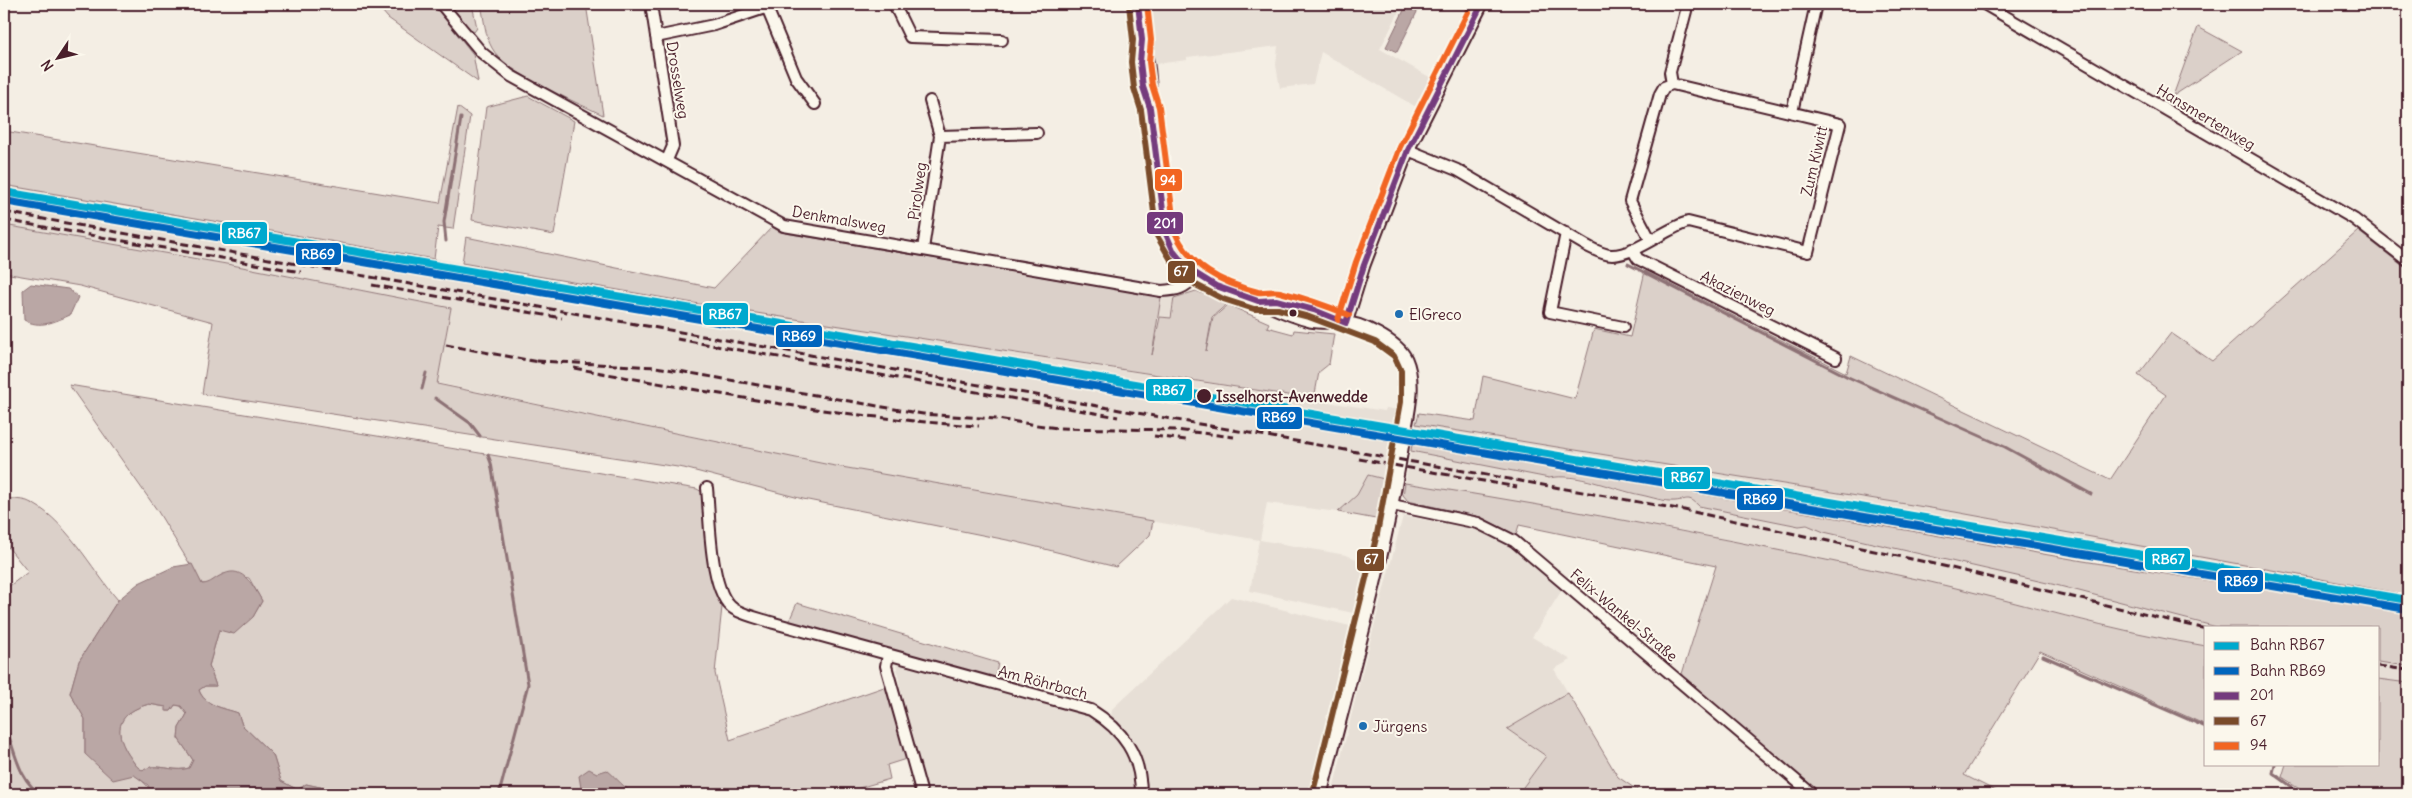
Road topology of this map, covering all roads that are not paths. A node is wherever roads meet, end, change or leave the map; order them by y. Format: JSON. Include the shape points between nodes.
{"nodes":[{"id":1,"x":440,"y":4,"type":"edge"},
{"id":2,"x":651,"y":4,"type":"edge"},
{"id":3,"x":894,"y":4,"type":"edge"},
{"id":4,"x":1138,"y":4,"type":"edge"},
{"id":5,"x":1482,"y":4,"type":"edge"},
{"id":6,"x":1816,"y":4,"type":"edge"},
{"id":7,"x":1984,"y":4,"type":"edge"},
{"id":8,"x":772,"y":6,"type":"edge"},
{"id":9,"x":1686,"y":11,"type":"dead end"},
{"id":10,"x":656,"y":37,"type":"junction"},
{"id":11,"x":1002,"y":40,"type":"dead end"},
{"id":12,"x":1672,"y":84,"type":"junction"},
{"id":13,"x":930,"y":101,"type":"dead end"},
{"id":14,"x":815,"y":104,"type":"dead end"},
{"id":15,"x":1792,"y":112,"type":"junction"},
{"id":16,"x":1037,"y":133,"type":"dead end"},
{"id":17,"x":940,"y":136,"type":"junction"},
{"id":18,"x":1408,"y":150,"type":"junction"},
{"id":19,"x":667,"y":160,"type":"junction"},
{"id":20,"x":1566,"y":233,"type":"junction"},
{"id":21,"x":1650,"y":239,"type":"junction"},
{"id":22,"x":923,"y":249,"type":"junction"},
{"id":23,"x":1632,"y":249,"type":"junction"},
{"id":24,"x":2408,"y":261,"type":"edge"},
{"id":25,"x":1196,"y":276,"type":"junction"},
{"id":26,"x":1344,"y":322,"type":"junction"},
{"id":27,"x":1623,"y":327,"type":"dead end"},
{"id":28,"x":1836,"y":358,"type":"dead end"},
{"id":29,"x":707,"y":488,"type":"dead end"},
{"id":30,"x":1392,"y":506,"type":"junction"},
{"id":31,"x":888,"y":655,"type":"junction"},
{"id":32,"x":922,"y":794,"type":"edge"},
{"id":33,"x":1141,"y":794,"type":"edge"},
{"id":34,"x":1321,"y":794,"type":"edge"},
{"id":35,"x":1812,"y":794,"type":"edge"}],
"edges":[{"from":1,"to":19,"type":"street","name":"Denkmalsweg","via":[[482,53],[512,76]]},
{"from":2,"to":10,"type":"street","name":"Drosselweg"},
{"from":3,"to":11,"type":"street","via":[[910,37]]},
{"from":4,"to":25,"type":"street","via":[[1142,40],[1140,62],[1150,103],[1166,234],[1174,252]]},
{"from":5,"to":18,"type":"street"},
{"from":6,"to":15,"type":"street"},
{"from":7,"to":24,"type":"street","name":"Hansmertenweg","via":[[2354,219]]},
{"from":8,"to":10,"type":"street","via":[[714,25]]},
{"from":8,"to":14,"type":"street","via":[[796,78]]},
{"from":9,"to":12,"type":"street","via":[[1670,72]]},
{"from":10,"to":19,"type":"street","name":"Drosselweg","via":[[673,146]]},
{"from":12,"to":15,"type":"street","name":"Zum Kiwitt"},
{"from":12,"to":21,"type":"street","via":[[1664,87],[1660,94],[1630,202]]},
{"from":13,"to":17,"type":"street","name":"Pirolweg"},
{"from":15,"to":21,"type":"street","name":"Zum Kiwitt","via":[[1840,124],[1808,252],[1688,222]]},
{"from":16,"to":17,"type":"street"},
{"from":17,"to":22,"type":"street","name":"Pirolweg"},
{"from":18,"to":20,"type":"street","via":[[1457,170]]},
{"from":18,"to":26,"type":"street"},
{"from":19,"to":22,"type":"street","name":"Denkmalsweg","via":[[784,226]]},
{"from":20,"to":23,"type":"street","via":[[1606,254]]},
{"from":20,"to":27,"type":"street","via":[[1550,312]]},
{"from":21,"to":23,"type":"street"},
{"from":22,"to":25,"type":"street","name":"Denkmalsweg","via":[[1160,291],[1180,290]]},
{"from":23,"to":28,"type":"street","name":"Akazienweg","via":[[1638,259]]},
{"from":25,"to":26,"type":"street","via":[[1274,310],[1311,321]]},
{"from":26,"to":30,"type":"street","via":[[1394,343],[1406,359],[1412,378]]},
{"from":29,"to":31,"type":"street","name":"Am Röhrbach","via":[[717,580],[734,609]]},
{"from":30,"to":34,"type":"street"},
{"from":30,"to":35,"type":"street","name":"Felix-Wankel-Straße","via":[[1478,523],[1514,541]]},
{"from":31,"to":32,"type":"street","via":[[886,666]]},
{"from":31,"to":33,"type":"street","name":"Am Röhrbach","via":[[1091,710],[1127,740],[1135,760]]}]}
